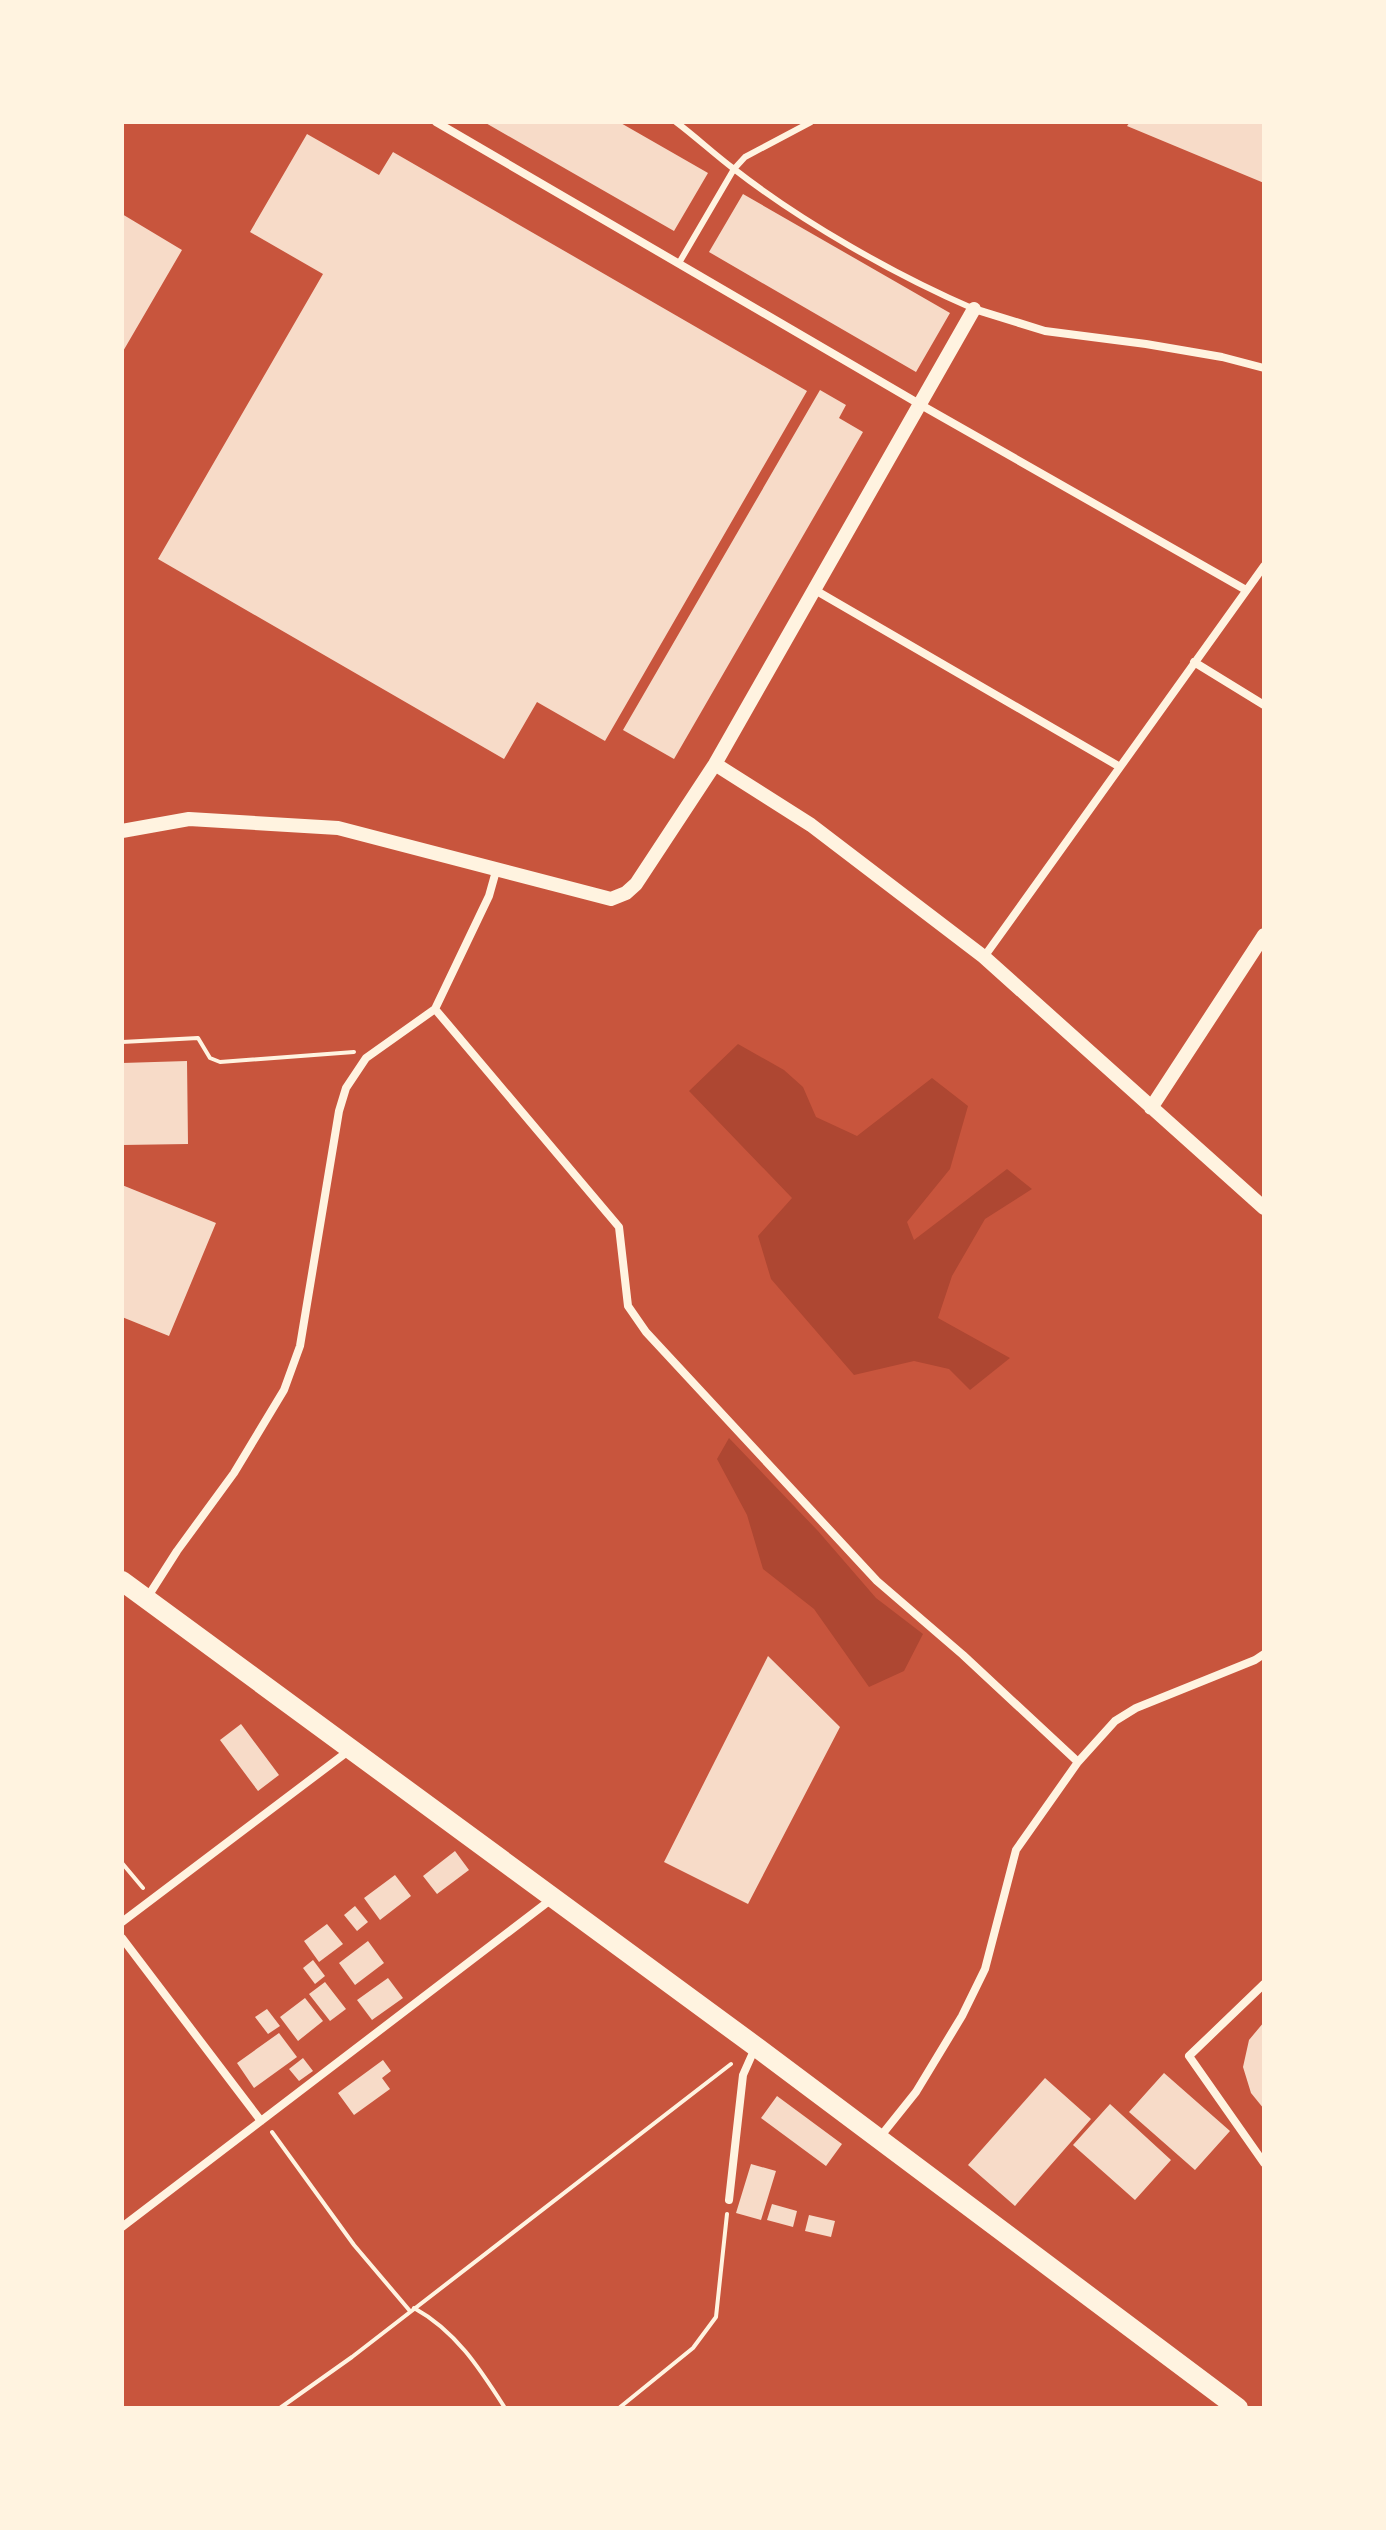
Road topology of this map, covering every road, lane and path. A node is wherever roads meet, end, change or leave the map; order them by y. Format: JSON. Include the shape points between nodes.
{"nodes":[{"id":1,"x":436,"y":122,"type":"edge"},
{"id":2,"x":676,"y":122,"type":"edge"},
{"id":3,"x":811,"y":122,"type":"edge"},
{"id":4,"x":734,"y":169,"type":"junction"},
{"id":5,"x":679,"y":263,"type":"junction"},
{"id":6,"x":974,"y":309,"type":"junction"},
{"id":7,"x":1264,"y":368,"type":"edge"},
{"id":8,"x":921,"y":405,"type":"junction"},
{"id":9,"x":1264,"y":566,"type":"edge"},
{"id":10,"x":815,"y":590,"type":"junction"},
{"id":11,"x":1246,"y":590,"type":"junction"},
{"id":12,"x":1194,"y":662,"type":"junction"},
{"id":13,"x":1264,"y":705,"type":"edge"},
{"id":14,"x":715,"y":764,"type":"junction"},
{"id":15,"x":1120,"y":767,"type":"junction"},
{"id":16,"x":122,"y":831,"type":"edge"},
{"id":17,"x":496,"y":871,"type":"junction"},
{"id":18,"x":1264,"y":935,"type":"edge"},
{"id":19,"x":984,"y":957,"type":"junction"},
{"id":20,"x":435,"y":1009,"type":"junction"},
{"id":21,"x":122,"y":1042,"type":"edge"},
{"id":22,"x":366,"y":1058,"type":"junction"},
{"id":23,"x":1151,"y":1108,"type":"junction"},
{"id":24,"x":1264,"y":1208,"type":"edge"},
{"id":25,"x":122,"y":1581,"type":"edge"},
{"id":26,"x":146,"y":1599,"type":"junction"},
{"id":27,"x":1264,"y":1654,"type":"edge"},
{"id":28,"x":352,"y":1748,"type":"junction"},
{"id":29,"x":1078,"y":1762,"type":"junction"},
{"id":30,"x":122,"y":1863,"type":"edge"},
{"id":31,"x":554,"y":1898,"type":"junction"},
{"id":32,"x":153,"y":1899,"type":"junction"},
{"id":33,"x":122,"y":1922,"type":"edge"},
{"id":34,"x":122,"y":1938,"type":"edge"},
{"id":35,"x":1264,"y":1984,"type":"edge"},
{"id":36,"x":755,"y":2046,"type":"junction"},
{"id":37,"x":262,"y":2120,"type":"junction"},
{"id":38,"x":879,"y":2138,"type":"junction"},
{"id":39,"x":1264,"y":2163,"type":"edge"},
{"id":40,"x":729,"y":2200,"type":"joint"},
{"id":41,"x":122,"y":2227,"type":"edge"},
{"id":42,"x":412,"y":2309,"type":"junction"},
{"id":43,"x":280,"y":2408,"type":"edge"},
{"id":44,"x":505,"y":2408,"type":"edge"},
{"id":45,"x":619,"y":2408,"type":"edge"},
{"id":46,"x":1238,"y":2408,"type":"edge"}],
"edges":[{"from":1,"to":5,"type":"street"},
{"from":2,"to":4,"type":"lane"},
{"from":3,"to":4,"type":"lane","via":[[745,157]]},
{"from":4,"to":5,"type":"lane"},
{"from":4,"to":6,"type":"lane","via":[[792,210],[910,279]]},
{"from":5,"to":8,"type":"street"},
{"from":6,"to":7,"type":"street","via":[[1045,331],[1146,344]]},
{"from":6,"to":8,"type":"street"},
{"from":8,"to":10,"type":"street"},
{"from":8,"to":11,"type":"street"},
{"from":9,"to":11,"type":"street"},
{"from":10,"to":14,"type":"street"},
{"from":10,"to":15,"type":"street"},
{"from":11,"to":12,"type":"street"},
{"from":12,"to":13,"type":"street"},
{"from":12,"to":15,"type":"street"},
{"from":14,"to":17,"type":"street","via":[[626,893],[611,899]]},
{"from":14,"to":19,"type":"street","via":[[811,825]]},
{"from":15,"to":19,"type":"street"},
{"from":16,"to":17,"type":"street","via":[[198,819],[338,828]]},
{"from":17,"to":20,"type":"street"},
{"from":18,"to":23,"type":"street"},
{"from":19,"to":23,"type":"street"},
{"from":20,"to":22,"type":"street"},
{"from":20,"to":29,"type":"street","via":[[619,1227],[628,1306],[646,1332],[877,1581]]},
{"from":21,"to":22,"type":"path","via":[[198,1038],[210,1058],[220,1062],[358,1051]]},
{"from":22,"to":26,"type":"street","via":[[346,1088],[339,1111],[300,1346],[284,1390],[234,1473]]},
{"from":23,"to":24,"type":"street"},
{"from":25,"to":26,"type":"main road"},
{"from":26,"to":28,"type":"main road"},
{"from":27,"to":29,"type":"street","via":[[1136,1708],[1115,1721]]},
{"from":28,"to":31,"type":"main road"},
{"from":28,"to":32,"type":"street"},
{"from":29,"to":38,"type":"street","via":[[1016,1850],[985,1969],[962,2016],[916,2092]]},
{"from":30,"to":32,"type":"path"},
{"from":31,"to":36,"type":"main road"},
{"from":31,"to":37,"type":"street"},
{"from":32,"to":33,"type":"street"},
{"from":34,"to":37,"type":"street"},
{"from":35,"to":39,"type":"street","via":[[1189,2056]]},
{"from":36,"to":38,"type":"main road"},
{"from":36,"to":40,"type":"street","via":[[743,2075]]},
{"from":36,"to":42,"type":"path"},
{"from":37,"to":41,"type":"street"},
{"from":37,"to":42,"type":"path","via":[[354,2245]]},
{"from":38,"to":46,"type":"main road"},
{"from":40,"to":45,"type":"path","via":[[716,2317],[693,2348]]},
{"from":42,"to":43,"type":"path"},
{"from":42,"to":44,"type":"path","via":[[450,2333]]}]}
